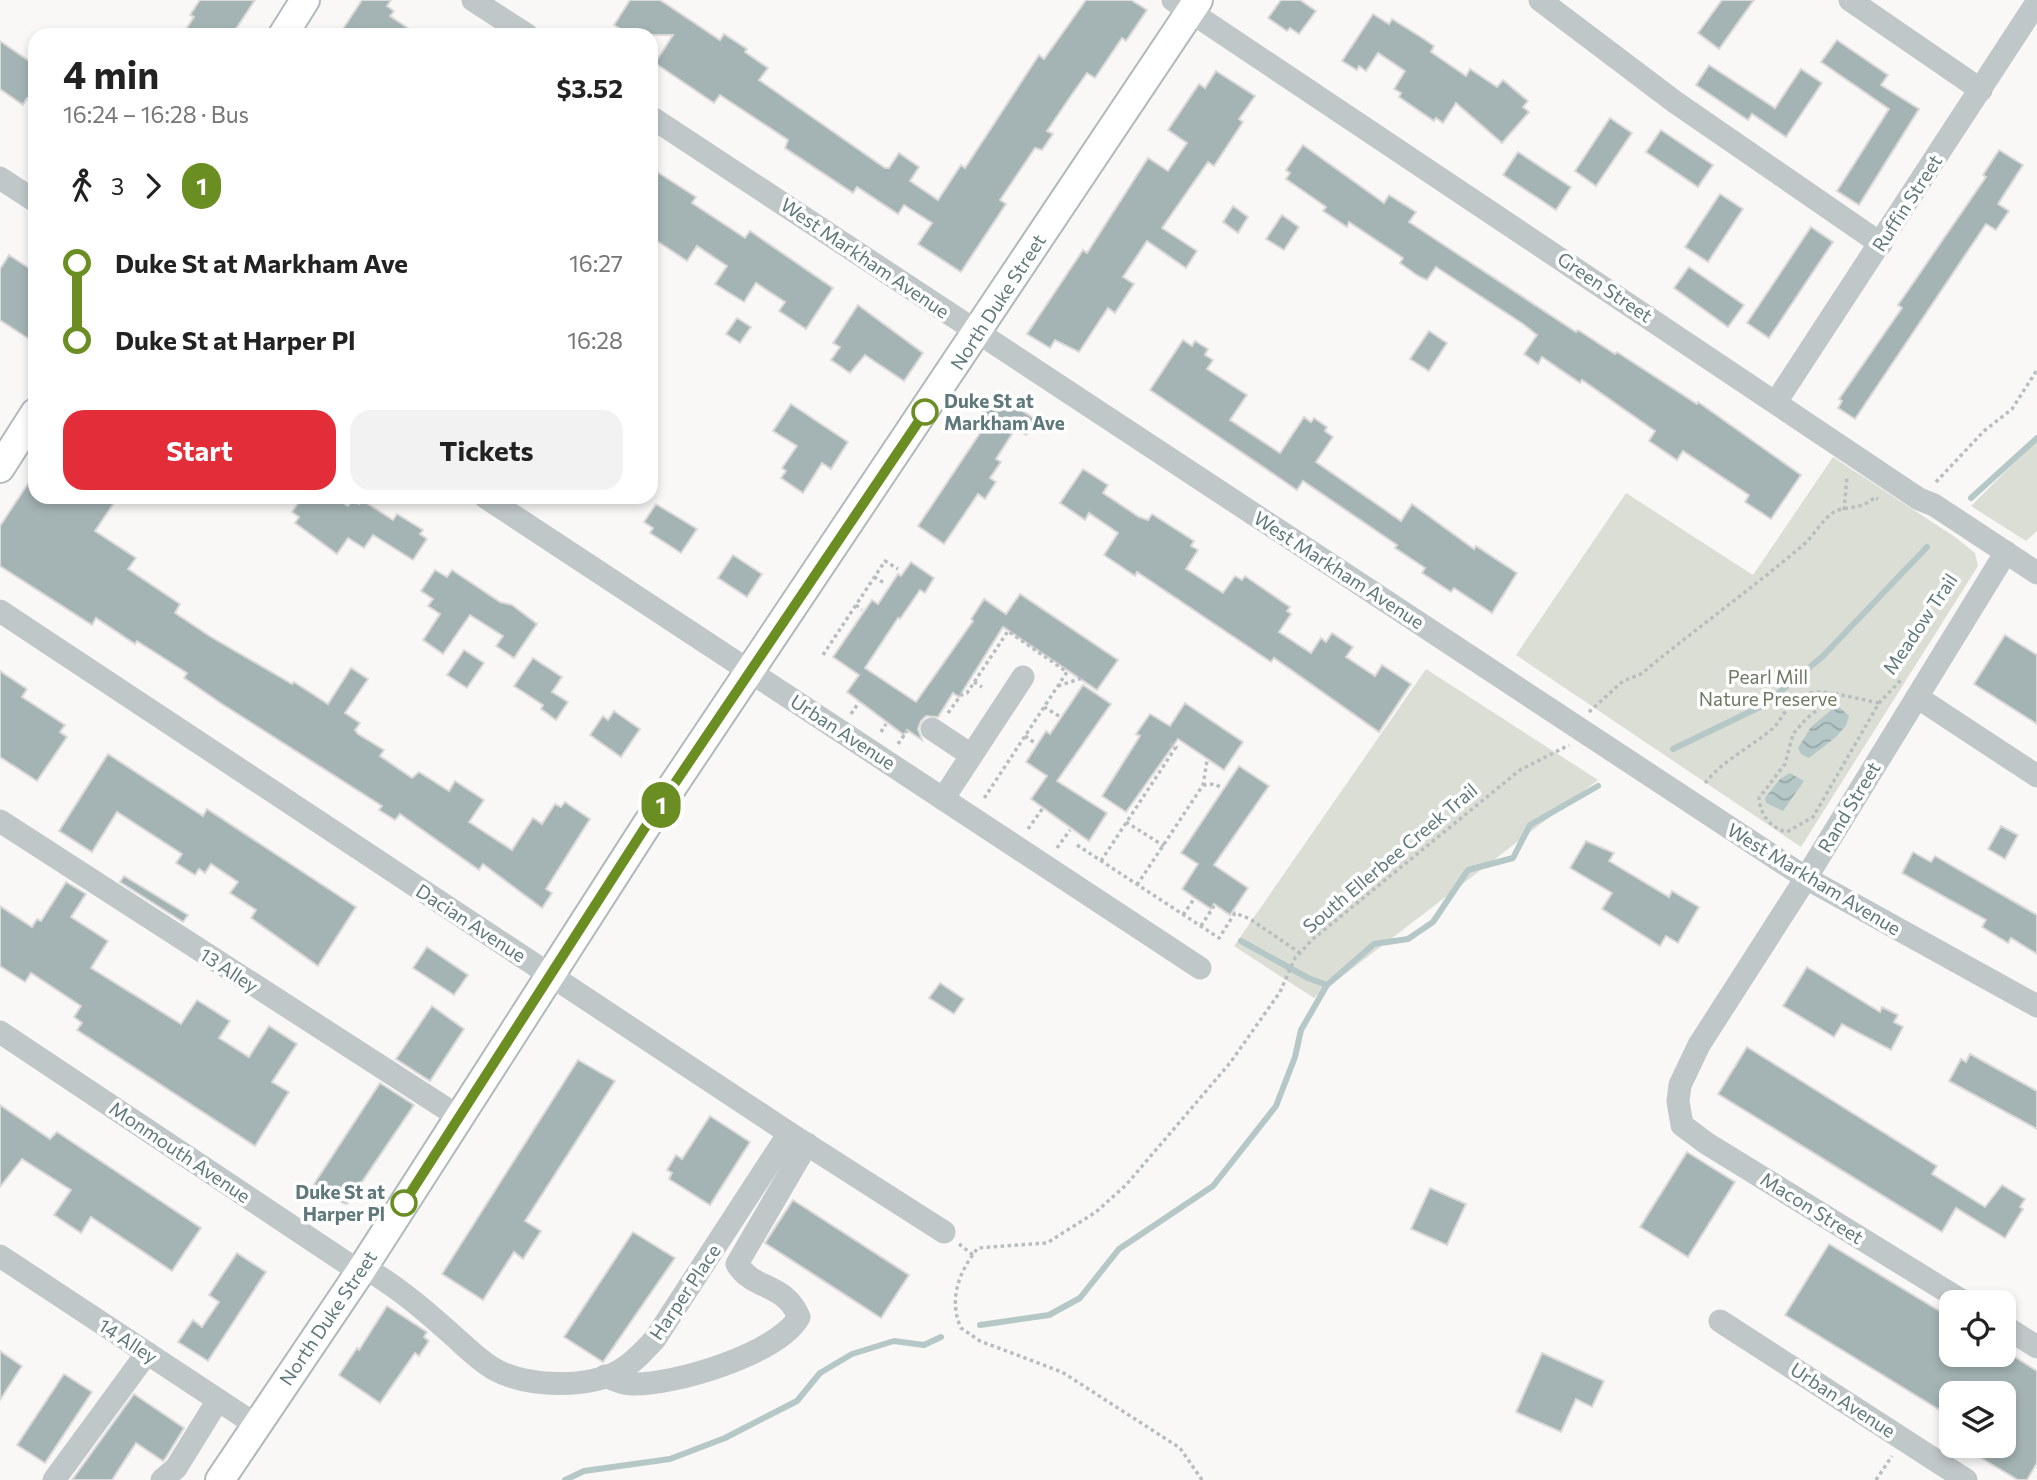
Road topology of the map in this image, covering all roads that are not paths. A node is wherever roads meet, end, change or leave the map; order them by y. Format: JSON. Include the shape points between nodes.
{"nodes":[{"id":1,"x":304,"y":0,"type":"edge"},
{"id":2,"x":473,"y":0,"type":"edge"},
{"id":3,"x":1540,"y":0,"type":"edge"},
{"id":4,"x":1850,"y":0,"type":"edge"},
{"id":5,"x":2037,"y":2,"type":"edge"},
{"id":6,"x":1187,"y":4,"type":"edge"},
{"id":7,"x":287,"y":28,"type":"edge"},
{"id":8,"x":516,"y":28,"type":"edge"},
{"id":9,"x":1981,"y":90,"type":"junction"},
{"id":10,"x":658,"y":122,"type":"edge"},
{"id":11,"x":0,"y":178,"type":"edge"},
{"id":12,"x":28,"y":196,"type":"edge"},
{"id":13,"x":1881,"y":244,"type":"junction"},
{"id":14,"x":975,"y":331,"type":"junction"},
{"id":15,"x":1776,"y":402,"type":"junction"},
{"id":16,"x":28,"y":424,"type":"edge"},
{"id":17,"x":0,"y":468,"type":"edge"},
{"id":18,"x":496,"y":504,"type":"edge"},
{"id":19,"x":2006,"y":552,"type":"junction"},
{"id":20,"x":2037,"y":573,"type":"edge"},
{"id":21,"x":0,"y":611,"type":"edge"},
{"id":22,"x":1028,"y":669,"type":"road end"},
{"id":23,"x":752,"y":672,"type":"junction"},
{"id":24,"x":1917,"y":697,"type":"junction"},
{"id":25,"x":936,"y":726,"type":"road end"},
{"id":26,"x":971,"y":755,"type":"junction"},
{"id":27,"x":2037,"y":776,"type":"edge"},
{"id":28,"x":943,"y":799,"type":"junction"},
{"id":29,"x":0,"y":821,"type":"edge"},
{"id":30,"x":1806,"y":878,"type":"junction"},
{"id":31,"x":1200,"y":968,"type":"dead end"},
{"id":32,"x":550,"y":975,"type":"junction"},
{"id":33,"x":2037,"y":1006,"type":"edge"},
{"id":34,"x":0,"y":1032,"type":"edge"},
{"id":35,"x":1678,"y":1101,"type":"joint"},
{"id":36,"x":459,"y":1118,"type":"junction"},
{"id":37,"x":798,"y":1139,"type":"junction"},
{"id":38,"x":944,"y":1232,"type":"dead end"},
{"id":39,"x":0,"y":1256,"type":"edge"},
{"id":40,"x":362,"y":1269,"type":"junction"},
{"id":41,"x":1945,"y":1290,"type":"edge"},
{"id":42,"x":1720,"y":1321,"type":"dead end"},
{"id":43,"x":2016,"y":1334,"type":"edge"},
{"id":44,"x":2037,"y":1347,"type":"edge"},
{"id":45,"x":147,"y":1353,"type":"junction"},
{"id":46,"x":605,"y":1376,"type":"junction"},
{"id":47,"x":218,"y":1400,"type":"junction"},
{"id":48,"x":256,"y":1425,"type":"junction"},
{"id":49,"x":62,"y":1477,"type":"edge"},
{"id":50,"x":162,"y":1480,"type":"edge"},
{"id":51,"x":220,"y":1480,"type":"edge"},
{"id":52,"x":1966,"y":1480,"type":"edge"}],
"edges":[{"from":1,"to":7,"type":"main road"},
{"from":2,"to":8,"type":"street"},
{"from":3,"to":13,"type":"street","via":[[1697,118]]},
{"from":4,"to":9,"type":"street"},
{"from":5,"to":9,"type":"street","name":"Ruffin Street"},
{"from":6,"to":14,"type":"main road","name":"North Duke Street"},
{"from":6,"to":15,"type":"street","name":"Green Street"},
{"from":9,"to":13,"type":"street","name":"Ruffin Street"},
{"from":10,"to":14,"type":"street","name":"West Markham Avenue"},
{"from":11,"to":12,"type":"street"},
{"from":13,"to":15,"type":"street","name":"Ruffin Street"},
{"from":14,"to":23,"type":"main road","name":"North Duke Street"},
{"from":14,"to":30,"type":"street","name":"West Markham Avenue"},
{"from":15,"to":19,"type":"street","name":"Green Street"},
{"from":16,"to":17,"type":"main road"},
{"from":18,"to":23,"type":"street","name":"Urban Avenue"},
{"from":19,"to":20,"type":"street","name":"Green Street"},
{"from":19,"to":24,"type":"street","name":"Rand Street"},
{"from":21,"to":32,"type":"street","name":"Dacian Avenue"},
{"from":22,"to":26,"type":"street"},
{"from":23,"to":28,"type":"street","name":"Urban Avenue"},
{"from":23,"to":32,"type":"main road","name":"North Duke Street"},
{"from":24,"to":27,"type":"street"},
{"from":24,"to":30,"type":"street","name":"Rand Street"},
{"from":25,"to":26,"type":"street"},
{"from":26,"to":28,"type":"street"},
{"from":28,"to":31,"type":"street","name":"Urban Avenue"},
{"from":29,"to":36,"type":"street","name":"13 Alley"},
{"from":30,"to":33,"type":"street","name":"West Markham Avenue"},
{"from":30,"to":35,"type":"street","name":"Rand Street","via":[[1699,1045],[1680,1085]]},
{"from":32,"to":36,"type":"main road","name":"North Duke Street"},
{"from":32,"to":37,"type":"street","name":"Dacian Avenue"},
{"from":34,"to":40,"type":"street","name":"Monmouth Avenue"},
{"from":35,"to":41,"type":"street","name":"Macon Street","via":[[1682,1125],[1706,1143]]},
{"from":36,"to":40,"type":"main road","name":"North Duke Street"},
{"from":37,"to":38,"type":"street","name":"Dacian Avenue"},
{"from":37,"to":46,"type":"street","name":"Harper Place","via":[[655,1339],[639,1357]]},
{"from":37,"to":46,"type":"street","via":[[737,1265],[792,1300],[799,1317],[792,1329],[752,1355],[667,1381],[629,1384]]},
{"from":39,"to":45,"type":"street","name":"14 Alley"},
{"from":40,"to":46,"type":"street","name":"Harper Place","via":[[400,1289],[484,1362],[505,1374],[561,1382]]},
{"from":40,"to":48,"type":"main road","name":"North Duke Street"},
{"from":42,"to":52,"type":"street","name":"Urban Avenue"},
{"from":43,"to":44,"type":"street"},
{"from":45,"to":47,"type":"street","name":"14 Alley"},
{"from":45,"to":49,"type":"street"},
{"from":47,"to":48,"type":"street","name":"14 Alley"},
{"from":47,"to":50,"type":"street","via":[[176,1468]]},
{"from":48,"to":51,"type":"main road","name":"North Duke Street"}]}
